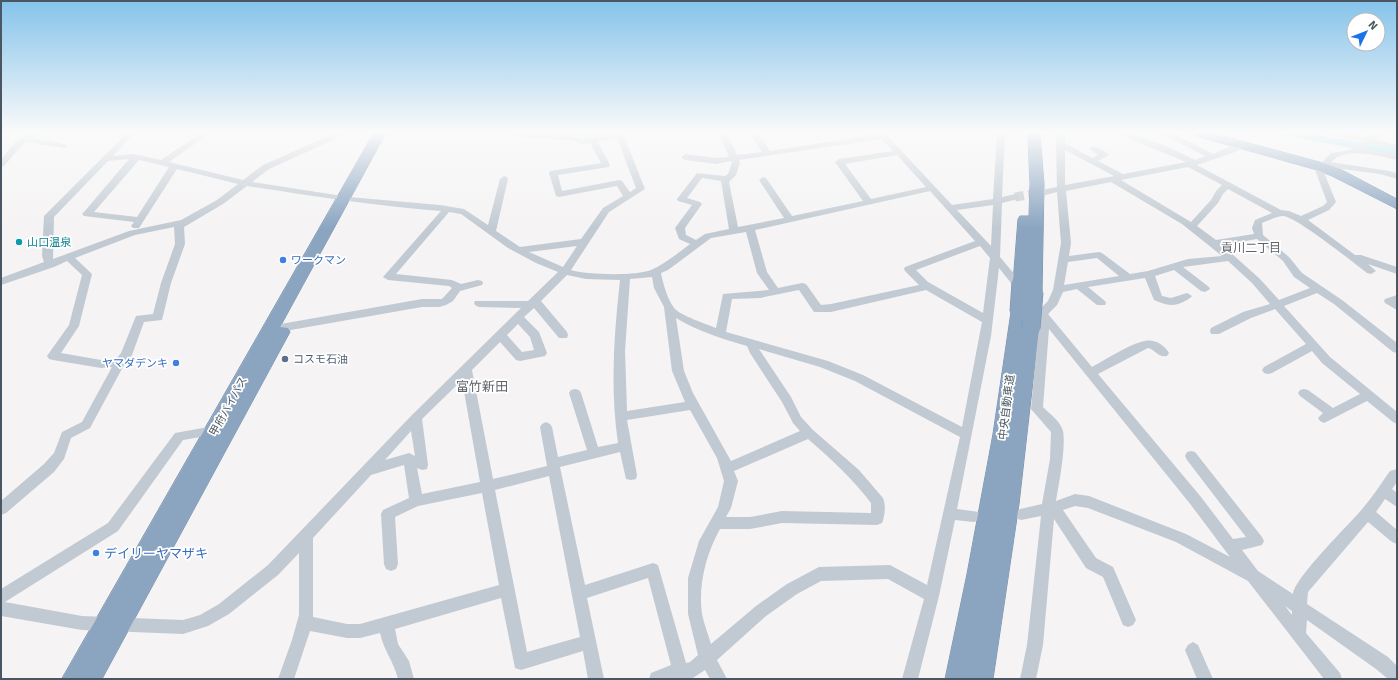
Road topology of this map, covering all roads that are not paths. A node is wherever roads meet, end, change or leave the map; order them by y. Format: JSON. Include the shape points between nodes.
{"nodes":[{"id":1,"x":99,"y":165,"type":"edge"},
{"id":2,"x":130,"y":165,"type":"edge"},
{"id":3,"x":175,"y":165,"type":"joint"},
{"id":4,"x":271,"y":165,"type":"edge"},
{"id":5,"x":364,"y":165,"type":"edge"},
{"id":6,"x":369,"y":165,"type":"edge"},
{"id":7,"x":606,"y":165,"type":"edge"},
{"id":8,"x":633,"y":165,"type":"edge"},
{"id":9,"x":735,"y":165,"type":"edge"},
{"id":10,"x":841,"y":165,"type":"edge"},
{"id":11,"x":911,"y":165,"type":"edge"},
{"id":12,"x":1000,"y":165,"type":"edge"},
{"id":13,"x":1026,"y":165,"type":"edge"},
{"id":14,"x":1036,"y":165,"type":"edge"},
{"id":15,"x":1060,"y":165,"type":"edge"},
{"id":16,"x":1097,"y":165,"type":"edge"},
{"id":17,"x":1187,"y":165,"type":"edge"},
{"id":18,"x":1192,"y":165,"type":"edge"},
{"id":19,"x":1319,"y":165,"type":"edge"},
{"id":20,"x":1324,"y":166,"type":"junction"},
{"id":21,"x":1397,"y":176,"type":"edge"},
{"id":22,"x":1117,"y":178,"type":"junction"},
{"id":23,"x":504,"y":179,"type":"dead end"},
{"id":24,"x":727,"y":179,"type":"junction"},
{"id":25,"x":763,"y":180,"type":"dead end"},
{"id":26,"x":244,"y":183,"type":"junction"},
{"id":27,"x":1227,"y":185,"type":"junction"},
{"id":28,"x":933,"y":188,"type":"junction"},
{"id":29,"x":1061,"y":188,"type":"junction"},
{"id":30,"x":1045,"y":192,"type":"tunnel mouth"},
{"id":31,"x":628,"y":196,"type":"junction"},
{"id":32,"x":1015,"y":197,"type":"tunnel mouth"},
{"id":33,"x":348,"y":198,"type":"junction"},
{"id":34,"x":999,"y":201,"type":"junction"},
{"id":35,"x":869,"y":202,"type":"junction"},
{"id":36,"x":1397,"y":205,"type":"edge"},
{"id":37,"x":950,"y":208,"type":"junction"},
{"id":38,"x":447,"y":209,"type":"junction"},
{"id":39,"x":1279,"y":213,"type":"junction"},
{"id":40,"x":140,"y":220,"type":"junction"},
{"id":41,"x":790,"y":220,"type":"junction"},
{"id":42,"x":1301,"y":220,"type":"junction"},
{"id":43,"x":184,"y":222,"type":"junction"},
{"id":44,"x":1191,"y":227,"type":"junction"},
{"id":45,"x":750,"y":228,"type":"junction"},
{"id":46,"x":491,"y":231,"type":"junction"},
{"id":47,"x":734,"y":231,"type":"junction"},
{"id":48,"x":132,"y":233,"type":"junction"},
{"id":49,"x":1259,"y":236,"type":"junction"},
{"id":50,"x":585,"y":242,"type":"junction"},
{"id":51,"x":982,"y":242,"type":"junction"},
{"id":52,"x":1214,"y":243,"type":"junction"},
{"id":53,"x":697,"y":244,"type":"junction"},
{"id":54,"x":519,"y":250,"type":"junction"},
{"id":55,"x":1346,"y":253,"type":"junction"},
{"id":56,"x":69,"y":257,"type":"junction"},
{"id":57,"x":995,"y":257,"type":"junction"},
{"id":58,"x":1230,"y":258,"type":"junction"},
{"id":59,"x":1063,"y":260,"type":"junction"},
{"id":60,"x":50,"y":265,"type":"junction"},
{"id":61,"x":1176,"y":266,"type":"junction"},
{"id":62,"x":565,"y":271,"type":"junction"},
{"id":63,"x":1371,"y":271,"type":"dead end"},
{"id":64,"x":1397,"y":271,"type":"edge"},
{"id":65,"x":656,"y":272,"type":"junction"},
{"id":66,"x":1149,"y":274,"type":"junction"},
{"id":67,"x":625,"y":277,"type":"junction"},
{"id":68,"x":1127,"y":277,"type":"junction"},
{"id":69,"x":1,"y":282,"type":"edge"},
{"id":70,"x":478,"y":283,"type":"dead end"},
{"id":71,"x":927,"y":286,"type":"junction"},
{"id":72,"x":1080,"y":286,"type":"junction"},
{"id":73,"x":1027,"y":287,"type":"junction"},
{"id":74,"x":459,"y":288,"type":"junction"},
{"id":75,"x":1058,"y":289,"type":"junction"},
{"id":76,"x":1206,"y":289,"type":"dead end"},
{"id":77,"x":1318,"y":289,"type":"junction"},
{"id":78,"x":776,"y":292,"type":"junction"},
{"id":79,"x":1187,"y":296,"type":"dead end"},
{"id":80,"x":1397,"y":298,"type":"edge"},
{"id":81,"x":480,"y":303,"type":"dead end"},
{"id":82,"x":533,"y":303,"type":"junction"},
{"id":83,"x":1100,"y":303,"type":"dead end"},
{"id":84,"x":1278,"y":306,"type":"junction"},
{"id":85,"x":1397,"y":306,"type":"edge"},
{"id":86,"x":670,"y":310,"type":"junction"},
{"id":87,"x":518,"y":317,"type":"junction"},
{"id":88,"x":1034,"y":318,"type":"junction"},
{"id":89,"x":988,"y":320,"type":"junction"},
{"id":90,"x":285,"y":328,"type":"junction"},
{"id":91,"x":1215,"y":331,"type":"dead end"},
{"id":92,"x":720,"y":334,"type":"junction"},
{"id":93,"x":500,"y":335,"type":"junction"},
{"id":94,"x":563,"y":335,"type":"dead end"},
{"id":95,"x":752,"y":342,"type":"junction"},
{"id":96,"x":1312,"y":346,"type":"junction"},
{"id":97,"x":1397,"y":350,"type":"edge"},
{"id":98,"x":1164,"y":353,"type":"dead end"},
{"id":99,"x":120,"y":362,"type":"junction"},
{"id":100,"x":466,"y":369,"type":"junction"},
{"id":101,"x":1268,"y":370,"type":"dead end"},
{"id":102,"x":1091,"y":373,"type":"junction"},
{"id":103,"x":575,"y":393,"type":"dead end"},
{"id":104,"x":1304,"y":393,"type":"dead end"},
{"id":105,"x":1369,"y":395,"type":"junction"},
{"id":106,"x":694,"y":405,"type":"junction"},
{"id":107,"x":622,"y":416,"type":"junction"},
{"id":108,"x":416,"y":418,"type":"junction"},
{"id":109,"x":1397,"y":419,"type":"edge"},
{"id":110,"x":546,"y":427,"type":"dead end"},
{"id":111,"x":214,"y":432,"type":"junction"},
{"id":112,"x":809,"y":432,"type":"junction"},
{"id":113,"x":966,"y":435,"type":"junction"},
{"id":114,"x":625,"y":446,"type":"junction"},
{"id":115,"x":594,"y":453,"type":"junction"},
{"id":116,"x":1191,"y":456,"type":"dead end"},
{"id":117,"x":422,"y":465,"type":"dead end"},
{"id":118,"x":553,"y":466,"type":"junction"},
{"id":119,"x":727,"y":468,"type":"junction"},
{"id":120,"x":367,"y":472,"type":"junction"},
{"id":121,"x":1397,"y":474,"type":"edge"},
{"id":122,"x":631,"y":475,"type":"dead end"},
{"id":123,"x":488,"y":486,"type":"junction"},
{"id":124,"x":1383,"y":490,"type":"junction"},
{"id":125,"x":416,"y":501,"type":"junction"},
{"id":126,"x":1397,"y":502,"type":"edge"},
{"id":127,"x":1050,"y":508,"type":"junction"},
{"id":128,"x":1,"y":509,"type":"edge"},
{"id":129,"x":1367,"y":512,"type":"junction"},
{"id":130,"x":950,"y":514,"type":"junction"},
{"id":131,"x":1021,"y":514,"type":"dead end"},
{"id":132,"x":974,"y":516,"type":"dead end"},
{"id":133,"x":716,"y":523,"type":"junction"},
{"id":134,"x":306,"y":536,"type":"junction"},
{"id":135,"x":1397,"y":538,"type":"edge"},
{"id":136,"x":1231,"y":546,"type":"junction"},
{"id":137,"x":392,"y":564,"type":"dead end"},
{"id":138,"x":1253,"y":576,"type":"junction"},
{"id":139,"x":508,"y":590,"type":"junction"},
{"id":140,"x":579,"y":594,"type":"junction"},
{"id":141,"x":932,"y":596,"type":"junction"},
{"id":142,"x":1,"y":597,"type":"edge"},
{"id":143,"x":1300,"y":607,"type":"junction"},
{"id":144,"x":1,"y":609,"type":"edge"},
{"id":145,"x":1128,"y":620,"type":"dead end"},
{"id":146,"x":304,"y":623,"type":"junction"},
{"id":147,"x":386,"y":623,"type":"junction"},
{"id":148,"x":112,"y":625,"type":"junction"},
{"id":149,"x":1298,"y":635,"type":"junction"},
{"id":150,"x":588,"y":642,"type":"junction"},
{"id":151,"x":1193,"y":650,"type":"dead end"},
{"id":152,"x":707,"y":658,"type":"junction"},
{"id":153,"x":680,"y":670,"type":"junction"},
{"id":154,"x":1397,"y":676,"type":"edge"},
{"id":155,"x":74,"y":679,"type":"edge"},
{"id":156,"x":90,"y":679,"type":"edge"},
{"id":157,"x":286,"y":679,"type":"edge"},
{"id":158,"x":406,"y":679,"type":"edge"},
{"id":159,"x":596,"y":679,"type":"edge"},
{"id":160,"x":657,"y":679,"type":"edge"},
{"id":161,"x":719,"y":679,"type":"edge"},
{"id":162,"x":910,"y":679,"type":"edge"},
{"id":163,"x":957,"y":679,"type":"edge"},
{"id":164,"x":980,"y":679,"type":"edge"},
{"id":165,"x":1028,"y":679,"type":"edge"},
{"id":166,"x":1205,"y":679,"type":"edge"},
{"id":167,"x":1334,"y":679,"type":"edge"}],
"edges":[{"from":1,"to":60,"type":"street","via":[[50,216],[47,256]]},
{"from":2,"to":40,"type":"street","via":[[87,214]]},
{"from":3,"to":26,"type":"street"},
{"from":3,"to":40,"type":"street"},
{"from":4,"to":26,"type":"street"},
{"from":5,"to":33,"type":"highway","name":"甲府バイパス"},
{"from":6,"to":33,"type":"highway","name":"甲府バイパス"},
{"from":7,"to":31,"type":"street","via":[[554,173],[559,194],[619,183]]},
{"from":8,"to":31,"type":"street","via":[[641,189]]},
{"from":9,"to":24,"type":"street","via":[[732,175]]},
{"from":10,"to":35,"type":"street"},
{"from":11,"to":28,"type":"street"},
{"from":12,"to":34,"type":"street"},
{"from":13,"to":73,"type":"highway","name":"中央自動車道"},
{"from":14,"to":73,"type":"highway","name":"中央自動車道","via":[[1037,184]]},
{"from":15,"to":29,"type":"street"},
{"from":16,"to":22,"type":"street"},
{"from":17,"to":22,"type":"street"},
{"from":18,"to":27,"type":"street"},
{"from":19,"to":20,"type":"highway"},
{"from":20,"to":21,"type":"street","via":[[1385,172]]},
{"from":20,"to":36,"type":"highway"},
{"from":20,"to":42,"type":"street","via":[[1319,170],[1332,202],[1326,208]]},
{"from":22,"to":29,"type":"street"},
{"from":22,"to":44,"type":"street"},
{"from":23,"to":46,"type":"street"},
{"from":24,"to":47,"type":"street","via":[[725,181]]},
{"from":24,"to":53,"type":"street","via":[[700,175],[681,199],[697,204],[680,228],[682,237]]},
{"from":25,"to":41,"type":"street"},
{"from":26,"to":33,"type":"street"},
{"from":26,"to":43,"type":"street","via":[[220,202]]},
{"from":27,"to":39,"type":"street"},
{"from":27,"to":44,"type":"street"},
{"from":28,"to":35,"type":"street"},
{"from":28,"to":37,"type":"street"},
{"from":29,"to":30,"type":"street"},
{"from":29,"to":59,"type":"street","via":[[1066,243]]},
{"from":31,"to":50,"type":"street","via":[[606,210]]},
{"from":32,"to":34,"type":"street"},
{"from":33,"to":38,"type":"street"},
{"from":33,"to":90,"type":"highway","name":"甲府バイパス"},
{"from":33,"to":111,"type":"highway","name":"甲府バイパス"},
{"from":34,"to":37,"type":"street"},
{"from":34,"to":57,"type":"street"},
{"from":35,"to":41,"type":"street"},
{"from":37,"to":51,"type":"street"},
{"from":38,"to":46,"type":"street","via":[[464,212]]},
{"from":38,"to":74,"type":"street","via":[[388,277],[452,283]]},
{"from":39,"to":42,"type":"street"},
{"from":39,"to":49,"type":"street","via":[[1258,222]]},
{"from":40,"to":48,"type":"street"},
{"from":41,"to":45,"type":"street"},
{"from":42,"to":55,"type":"street"},
{"from":43,"to":48,"type":"street"},
{"from":43,"to":99,"type":"street","via":[[179,226],[180,244],[166,283],[158,317],[140,319],[126,355]]},
{"from":44,"to":52,"type":"street"},
{"from":45,"to":47,"type":"street"},
{"from":45,"to":78,"type":"street","via":[[762,273]]},
{"from":46,"to":54,"type":"street"},
{"from":47,"to":53,"type":"street","via":[[708,236]]},
{"from":48,"to":56,"type":"street"},
{"from":49,"to":52,"type":"street"},
{"from":49,"to":77,"type":"street","via":[[1286,259],[1298,275]]},
{"from":50,"to":54,"type":"street"},
{"from":50,"to":62,"type":"street"},
{"from":51,"to":57,"type":"street"},
{"from":51,"to":71,"type":"street","via":[[909,269]]},
{"from":52,"to":58,"type":"street"},
{"from":53,"to":65,"type":"street","via":[[670,265]]},
{"from":54,"to":62,"type":"street"},
{"from":55,"to":63,"type":"street"},
{"from":55,"to":64,"type":"street"},
{"from":56,"to":60,"type":"street"},
{"from":56,"to":99,"type":"street","via":[[87,274],[74,326],[53,356],[101,364]]},
{"from":57,"to":88,"type":"street"},
{"from":57,"to":89,"type":"street"},
{"from":58,"to":61,"type":"street","via":[[1194,261]]},
{"from":58,"to":84,"type":"street","via":[[1256,281]]},
{"from":59,"to":68,"type":"street","via":[[1099,256]]},
{"from":59,"to":75,"type":"street"},
{"from":60,"to":69,"type":"street"},
{"from":61,"to":66,"type":"street"},
{"from":61,"to":76,"type":"street"},
{"from":62,"to":67,"type":"street","via":[[586,276]]},
{"from":62,"to":82,"type":"street"},
{"from":65,"to":67,"type":"street"},
{"from":65,"to":86,"type":"street"},
{"from":66,"to":68,"type":"street"},
{"from":66,"to":79,"type":"street","via":[[1158,298],[1170,302]]},
{"from":67,"to":107,"type":"street","via":[[620,324]]},
{"from":68,"to":72,"type":"street"},
{"from":70,"to":74,"type":"street"},
{"from":71,"to":78,"type":"street","via":[[818,309],[802,286]]},
{"from":71,"to":89,"type":"street"},
{"from":72,"to":75,"type":"street"},
{"from":72,"to":83,"type":"street"},
{"from":73,"to":88,"type":"highway","name":"中央自動車道","bridge":true},
{"from":74,"to":90,"type":"street","via":[[456,288],[450,300],[444,304],[422,303]]},
{"from":75,"to":88,"type":"street","via":[[1053,303]]},
{"from":77,"to":84,"type":"street"},
{"from":77,"to":97,"type":"street"},
{"from":78,"to":92,"type":"street","via":[[727,296]]},
{"from":80,"to":85,"type":"street","via":[[1389,301]]},
{"from":81,"to":82,"type":"street"},
{"from":82,"to":87,"type":"street"},
{"from":82,"to":94,"type":"street"},
{"from":84,"to":91,"type":"street","via":[[1247,315]]},
{"from":84,"to":96,"type":"street"},
{"from":86,"to":92,"type":"street","via":[[694,324]]},
{"from":86,"to":106,"type":"street","via":[[678,371]]},
{"from":87,"to":93,"type":"street"},
{"from":87,"to":93,"type":"street","via":[[535,335],[541,353],[520,357]]},
{"from":88,"to":102,"type":"street"},
{"from":88,"to":127,"type":"street","via":[[1037,409],[1057,431]]},
{"from":88,"to":163,"type":"highway","name":"中央自動車道","via":[[1003,434]]},
{"from":88,"to":164,"type":"highway","name":"中央自動車道","via":[[1001,562]]},
{"from":89,"to":113,"type":"street"},
{"from":90,"to":148,"type":"highway","name":"甲府バイパス"},
{"from":92,"to":95,"type":"street"},
{"from":93,"to":100,"type":"street"},
{"from":95,"to":112,"type":"street","via":[[754,350],[797,420]]},
{"from":95,"to":113,"type":"street","via":[[824,364],[859,378]]},
{"from":96,"to":101,"type":"street"},
{"from":96,"to":105,"type":"street"},
{"from":98,"to":102,"type":"street","via":[[1156,346],[1147,344]]},
{"from":99,"to":128,"type":"street","via":[[86,424],[66,435],[60,455],[49,468]]},
{"from":100,"to":108,"type":"street"},
{"from":100,"to":123,"type":"street"},
{"from":102,"to":136,"type":"street"},
{"from":103,"to":115,"type":"street"},
{"from":104,"to":105,"type":"street","via":[[1328,416]]},
{"from":105,"to":109,"type":"street"},
{"from":106,"to":107,"type":"street"},
{"from":106,"to":119,"type":"street"},
{"from":107,"to":114,"type":"street"},
{"from":108,"to":117,"type":"street"},
{"from":108,"to":120,"type":"street"},
{"from":110,"to":118,"type":"street"},
{"from":111,"to":142,"type":"street","via":[[179,436],[113,527]]},
{"from":111,"to":148,"type":"highway","name":"甲府バイパス"},
{"from":112,"to":119,"type":"street"},
{"from":112,"to":133,"type":"street","via":[[869,489],[878,502],[877,519],[782,517],[750,523]]},
{"from":113,"to":130,"type":"street"},
{"from":114,"to":115,"type":"street"},
{"from":114,"to":122,"type":"street"},
{"from":115,"to":118,"type":"street"},
{"from":116,"to":136,"type":"street","via":[[1257,541]]},
{"from":118,"to":123,"type":"street"},
{"from":118,"to":140,"type":"street"},
{"from":119,"to":133,"type":"street","via":[[731,481],[724,508]]},
{"from":120,"to":125,"type":"street","via":[[409,458]]},
{"from":120,"to":134,"type":"street"},
{"from":121,"to":124,"type":"street"},
{"from":123,"to":125,"type":"street"},
{"from":123,"to":139,"type":"street"},
{"from":124,"to":126,"type":"street"},
{"from":124,"to":129,"type":"street"},
{"from":125,"to":137,"type":"street","via":[[388,514]]},
{"from":127,"to":131,"type":"street"},
{"from":127,"to":138,"type":"street","via":[[1075,500],[1089,502],[1181,538]]},
{"from":127,"to":145,"type":"street","via":[[1091,563],[1108,572]]},
{"from":127,"to":165,"type":"street","via":[[1035,645]]},
{"from":129,"to":135,"type":"street"},
{"from":129,"to":143,"type":"street","via":[[1301,590]]},
{"from":130,"to":132,"type":"street"},
{"from":130,"to":141,"type":"street"},
{"from":133,"to":152,"type":"street","via":[[706,541],[695,578],[695,614]]},
{"from":134,"to":146,"type":"street"},
{"from":134,"to":148,"type":"street","via":[[273,570],[224,609],[203,621],[183,627]]},
{"from":136,"to":138,"type":"street"},
{"from":138,"to":143,"type":"street"},
{"from":138,"to":149,"type":"street"},
{"from":139,"to":147,"type":"street"},
{"from":139,"to":150,"type":"street","via":[[521,662]]},
{"from":140,"to":150,"type":"street"},
{"from":140,"to":153,"type":"street","via":[[654,570]]},
{"from":141,"to":152,"type":"street","via":[[890,572],[819,574],[761,611]]},
{"from":141,"to":162,"type":"street"},
{"from":143,"to":149,"type":"street"},
{"from":143,"to":154,"type":"street"},
{"from":144,"to":148,"type":"street","via":[[82,623]]},
{"from":146,"to":147,"type":"street","via":[[347,631],[360,631]]},
{"from":146,"to":157,"type":"street"},
{"from":147,"to":158,"type":"street","via":[[391,646],[403,667]]},
{"from":148,"to":155,"type":"highway","name":"甲府バイパス"},
{"from":148,"to":156,"type":"highway","name":"甲府バイパス"},
{"from":149,"to":167,"type":"street"},
{"from":150,"to":159,"type":"street"},
{"from":151,"to":166,"type":"street"},
{"from":152,"to":153,"type":"street","via":[[693,670]]},
{"from":152,"to":161,"type":"street"},
{"from":153,"to":160,"type":"street"}]}
